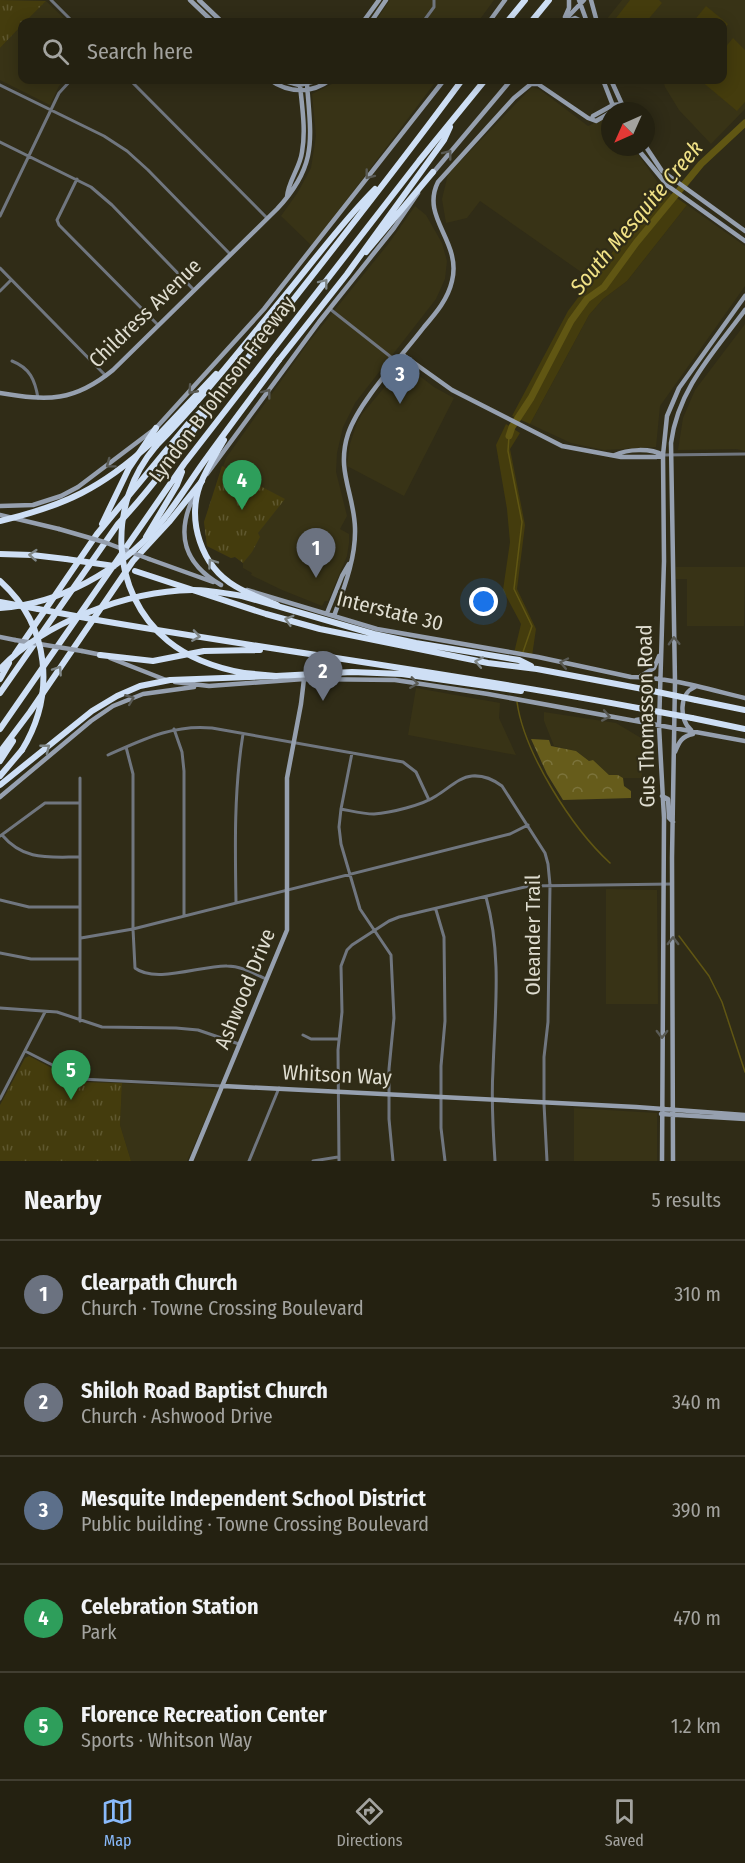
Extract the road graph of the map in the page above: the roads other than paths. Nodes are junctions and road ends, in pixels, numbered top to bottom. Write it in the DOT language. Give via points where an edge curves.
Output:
graph roads {
  1 [pos="51,0"];
  2 [pos="190,0"];
  3 [pos="199,0"];
  4 [pos="379,0"];
  5 [pos="386,0"];
  6 [pos="434,0"];
  7 [pos="505,0"];
  8 [pos="525,0"];
  9 [pos="549,0"];
  10 [pos="569,0"];
  11 [pos="591,0"];
  12 [pos="581,1"];
  13 [pos="212,12"];
  14 [pos="370,13"];
  15 [pos="375,16"];
  16 [pos="207,17"];
  17 [pos="69,18"];
  18 [pos="218,18"];
  19 [pos="366,18"];
  20 [pos="426,18"];
  21 [pos="492,18"];
  22 [pos="510,18"];
  23 [pos="534,18"];
  24 [pos="565,18"];
  25 [pos="567,18"];
  26 [pos="584,18"];
  27 [pos="596,18"];
  28 [pos="67,84"];
  29 [pos="134,84"];
  30 [pos="278,84"];
  31 [pos="291,84"];
  32 [pos="313,84"];
  33 [pos="323,84"];
  34 [pos="441,84"];
  35 [pos="459,84"];
  36 [pos="482,84"];
  37 [pos="508,84"];
  38 [pos="604,84"];
  39 [pos="613,84"];
  40 [pos="0,85"];
  41 [pos="307,87"];
  42 [pos="301,88"];
  43 [pos="610,102"];
  44 [pos="620,102"];
  45 [pos="51,111"];
  46 [pos="601,114"];
  47 [pos="455,116"];
  48 [pos="601,118"];
  49 [pos="592,119"];
  50 [pos="304,136"];
  51 [pos="310,137"];
  52 [pos="0,142"];
  53 [pos="646,156"];
  54 [pos="648,156"];
  55 [pos="28,157"];
  56 [pos="433,172"];
  57 [pos="388,177"];
  58 [pos="77,179"];
  59 [pos="287,197"];
  60 [pos="0,216"];
  61 [pos="267,218"];
  62 [pos="729,219"];
  63 [pos="722,224"];
  64 [pos="745,231"];
  65 [pos="745,241"];
  66 [pos="230,254"];
  67 [pos="353,265"];
  68 [pos="0,268"];
  69 [pos="11,280"];
  70 [pos="194,290"];
  71 [pos="0,291"];
  72 [pos="745,296"];
  73 [pos="330,308"];
  74 [pos="745,310"];
  75 [pos="158,325"];
  76 [pos="403,355"];
  77 [pos="12,361"];
  78 [pos="397,362"];
  79 [pos="696,362"];
  80 [pos="703,367"];
  81 [pos="106,376"];
  82 [pos="0,393"];
  83 [pos="220,394"];
  84 [pos="38,398"];
  85 [pos="671,404"];
  86 [pos="679,408"];
  87 [pos="236,418"];
  88 [pos="156,428"];
  89 [pos="153,445"];
  90 [pos="745,454"];
  91 [pos="663,455"];
  92 [pos="671,455"];
  93 [pos="184,464"];
  94 [pos="207,474"];
  95 [pos="0,506"];
  96 [pos="0,515"];
  97 [pos="0,521"];
  98 [pos="97,534"];
  99 [pos="0,554"];
  100 [pos="134,561"];
  101 [pos="350,562"];
  102 [pos="0,581"];
  103 [pos="221,585"];
  104 [pos="0,602"];
  105 [pos="277,605"];
  106 [pos="0,608"];
  107 [pos="327,613"];
  108 [pos="334,619"];
  109 [pos="0,637"];
  110 [pos="284,651"];
  111 [pos="660,651"];
  112 [pos="100,655"];
  113 [pos="9,663"];
  114 [pos="0,669"];
  115 [pos="537,669"];
  116 [pos="0,674"];
  117 [pos="276,676"];
  118 [pos="638,677"];
  119 [pos="0,679"];
  120 [pos="304,679"];
  121 [pos="660,679"];
  122 [pos="675,682"];
  123 [pos="209,686"];
  124 [pos="698,686"];
  125 [pos="0,693"];
  126 [pos="566,695"];
  127 [pos="745,698"];
  128 [pos="745,710"];
  129 [pos="23,721"];
  130 [pos="633,721"];
  131 [pos="659,726"];
  132 [pos="0,729"];
  133 [pos="174,729"];
  134 [pos="673,729"];
  135 [pos="745,729"];
  136 [pos="695,732"];
  137 [pos="243,734"];
  138 [pos="745,741"];
  139 [pos="292,742"];
  140 [pos="126,747"];
  141 [pos="0,752"];
  142 [pos="352,753"];
  143 [pos="674,754"];
  144 [pos="108,755"];
  145 [pos="0,761"];
  146 [pos="0,776"];
  147 [pos="80,778"];
  148 [pos="0,784"];
  149 [pos="662,796"];
  150 [pos="0,797"];
  151 [pos="429,800"];
  152 [pos="81,803"];
  153 [pos="341,809"];
  154 [pos="673,822"];
  155 [pos="528,825"];
  156 [pos="1,835"];
  157 [pos="80,857"];
  158 [pos="349,873"];
  159 [pos="662,884"];
  160 [pos="672,884"];
  161 [pos="550,885"];
  162 [pos="289,890"];
  163 [pos="486,897"];
  164 [pos="0,900"];
  165 [pos="236,903"];
  166 [pos="80,907"];
  167 [pos="436,910"];
  168 [pos="183,916"];
  169 [pos="132,929"];
  170 [pos="375,930"];
  171 [pos="81,938"];
  172 [pos="0,953"];
  173 [pos="80,959"];
  174 [pos="662,976"];
  175 [pos="673,976"];
  176 [pos="267,980"];
  177 [pos="0,1008"];
  178 [pos="45,1012"];
  179 [pos="80,1021"];
  180 [pos="303,1035"];
  181 [pos="339,1039"];
  182 [pos="240,1045"];
  183 [pos="25,1051"];
  184 [pos="224,1086"];
  185 [pos="279,1089"];
  186 [pos="338,1092"];
  187 [pos="389,1094"];
  188 [pos="442,1098"];
  189 [pos="0,1099"];
  190 [pos="493,1100"];
  191 [pos="544,1104"];
  192 [pos="662,1112"];
  193 [pos="673,1113"];
  194 [pos="742,1117"];
  195 [pos="338,1159"];
  196 [pos="191,1161"];
  197 [pos="249,1161"];
  198 [pos="313,1161"];
  199 [pos="393,1161"];
  200 [pos="445,1161"];
  201 [pos="495,1161"];
  202 [pos="547,1161"];
  203 [pos="662,1161"];
  204 [pos="673,1161"];
  1 -- 17 [label="street"];
  2 -- 16 [label="main road"];
  3 -- 13 [label="main road"];
  4 -- 14 [label="main road"];
  5 -- 15 [label="main road"];
  6 -- 20 [label="street"];
  7 -- 21 [label="main road"];
  8 -- 22 [label="highway"];
  9 -- 23 [label="highway"];
  10 -- 24 [label="main road"];
  11 -- 27 [label="main road"];
  12 -- 25 [label="main road"];
  12 -- 26 [label="main road"];
  13 -- 16 [label="main road"];
  13 -- 18 [label="main road"];
  14 -- 15 [label="main road"];
  14 -- 19 [label="main road"];
  28 -- 45 [label="street"];
  29 -- 61 [label="street"];
  30 -- 42 [label="main road"];
  31 -- 42 [label="main road"];
  32 -- 41 [label="main road"];
  33 -- 41 [label="main road"];
  34 -- 88 [label="main road, Lyndon B Johnson Freeway, one-way" via="264,309"];
  35 -- 57 [label="highway, Lyndon B Johnson Freeway"];
  36 -- 47 [label="highway, Lyndon B Johnson Freeway"];
  56 -- 37 [label="main road, Lyndon B Johnson Freeway, one-way"];
  38 -- 43 [label="main road"];
  39 -- 44 [label="main road"];
  40 -- 45 [label="street"];
  41 -- 42 [label="main road"];
  41 -- 51 [label="main road, Childress Avenue"];
  42 -- 50 [label="main road, Childress Avenue"];
  45 -- 55 [label="street"];
  45 -- 66 [label="street" via="127,151"];
  46 -- 49 [label="main road"];
  47 -- 67 [label="highway" via="444,140"];
  93 -- 47 [label="highway, Lyndon B Johnson Freeway, one-way"];
  48 -- 49 [label="main road"];
  49 -- 76 [label="main road" via="538,84 531,84 441,177 435,187 433,206 452,254 453,278 442,304"];
  50 -- 51 [label="main road"];
  50 -- 59 [label="main road, Childress Avenue"];
  51 -- 59 [label="main road, Childress Avenue" via="302,176"];
  52 -- 55 [label="street"];
  53 -- 63 [label="main road" via="669,186"];
  54 -- 62 [label="main road" via="662,171"];
  55 -- 58 [label="street"];
  55 -- 60 [label="street"];
  56 -- 67 [label="highway"];
  56 -- 73 [label="main road, Lyndon B Johnson Freeway"];
  57 -- 83 [label="highway, Lyndon B Johnson Freeway"];
  57 -- 89 [label="highway" via="352,214 212,385"];
  58 -- 70 [label="street" via="112,205"];
  58 -- 75 [label="street" via="57,220 59,225"];
  59 -- 61 [label="main road, Childress Avenue"];
  61 -- 66 [label="main road, Childress Avenue"];
  62 -- 63 [label="main road"];
  62 -- 64 [label="main road"];
  63 -- 65 [label="main road"];
  66 -- 70 [label="main road, Childress Avenue"];
  67 -- 87 [label="highway, bridge"];
  68 -- 69 [label="street"];
  69 -- 71 [label="street"];
  69 -- 81 [label="street"];
  70 -- 75 [label="main road, Childress Avenue"];
  72 -- 79 [label="main road, Gus Thomasson Road"];
  73 -- 78 [label="street"];
  94 -- 73 [label="main road, Lyndon B Johnson Freeway, one-way"];
  74 -- 80 [label="main road, Gus Thomasson Road"];
  75 -- 81 [label="main road, Childress Avenue"];
  76 -- 78 [label="main road"];
  76 -- 91 [label="main road" via="441,383 562,446 621,457"];
  77 -- 84 [label="street" via="31,374"];
  78 -- 101 [label="main road" via="358,413 346,440 344,477 355,527"];
  79 -- 80 [label="main road"];
  79 -- 85 [label="main road, Gus Thomasson Road"];
  80 -- 86 [label="main road, Gus Thomasson Road"];
  81 -- 84 [label="main road, Childress Avenue" via="76,393"];
  82 -- 84 [label="main road, Childress Avenue"];
  83 -- 98 [label="highway" via="188,424"];
  83 -- 125 [label="highway, Lyndon B Johnson Freeway" via="118,524"];
  85 -- 86 [label="main road"];
  85 -- 91 [label="main road, Gus Thomasson Road"];
  86 -- 92 [label="main road, Gus Thomasson Road"];
  105 -- 87 [label="highway, one-way, bridge" via="234,586 208,559 198,537 195,509 200,485"];
  87 -- 106 [label="highway, bridge" via="170,511 128,556 66,592"];
  88 -- 95 [label="main road, Lyndon B Johnson Freeway, one-way" via="61,496 33,505"];
  88 -- 98 [label="highway" via="129,468"];
  89 -- 97 [label="highway, bridge" via="81,495 43,511"];
  89 -- 117 [label="highway, bridge" via="134,479 123,511 125,573 142,611 170,642 202,662 244,673"];
  90 -- 92 [label="street"];
  91 -- 92 [label="street"];
  91 -- 111 [label="main road, Gus Thomasson Road"];
  122 -- 92 [label="main road, Gus Thomasson Road, one-way"];
  93 -- 100 [label="highway" via="177,485"];
  93 -- 132 [label="highway, Lyndon B Johnson Freeway"];
  94 -- 100 [label="highway"];
  94 -- 103 [label="main road, Lyndon B Johnson Freeway" via="188,510 185,540 197,567"];
  96 -- 103 [label="main road, Interstate 30, bridge" via="104,542"];
  98 -- 113 [label="highway"];
  115 -- 99 [label="highway, one-way, bridge" via="320,629 135,571 66,559"];
  129 -- 100 [label="highway, one-way"];
  101 -- 107 [label="main road"];
  101 -- 108 [label="main road"];
  102 -- 146 [label="highway, bridge" via="21,603 37,635 44,682 31,736"];
  103 -- 107 [label="main road, Interstate 30"];
  104 -- 110 [label="highway, one-way, bridge"];
  105 -- 108 [label="highway"];
  105 -- 114 [label="highway, bridge" via="221,592 141,596 60,626 22,649"];
  107 -- 108 [label="main road, Interstate 30"];
  108 -- 115 [label="highway" via="374,634 519,660"];
  118 -- 108 [label="main road, Interstate 30, one-way"];
  109 -- 112 [label="main road, bridge"];
  110 -- 112 [label="highway" via="204,651 153,661"];
  110 -- 126 [label="highway"];
  111 -- 118 [label="main road" via="654,668"];
  111 -- 121 [label="main road, Gus Thomasson Road"];
  112 -- 123 [label="main road" via="160,678"];
  113 -- 116 [label="highway"];
  113 -- 119 [label="highway"];
  115 -- 128 [label="highway, bridge"];
  117 -- 126 [label="highway" via="402,674"];
  148 -- 117 [label="highway, one-way, bridge" via="92,711 140,686 171,680"];
  118 -- 121 [label="main road, Interstate 30"];
  118 -- 130 [label="main road" via="649,684 649,713"];
  120 -- 123 [label="main road"];
  120 -- 130 [label="main road, one-way" via="402,681"];
  120 -- 139 [label="main road, Ashwood Drive"];
  121 -- 122 [label="main road, Interstate 30"];
  121 -- 131 [label="main road, Gus Thomasson Road"];
  122 -- 124 [label="main road, Interstate 30"];
  122 -- 134 [label="main road, Gus Thomasson Road"];
  150 -- 123 [label="main road, one-way" via="113,706 158,690"];
  124 -- 127 [label="main road, Interstate 30"];
  124 -- 136 [label="main road" via="685,696 682,718"];
  126 -- 135 [label="highway, bridge"];
  129 -- 141 [label="highway"];
  129 -- 145 [label="highway"];
  130 -- 131 [label="main road"];
  131 -- 134 [label="main road"];
  131 -- 149 [label="main road, Gus Thomasson Road"];
  133 -- 137 [label="street" via="195,726"];
  133 -- 140 [label="street"];
  133 -- 168 [label="street" via="184,771"];
  134 -- 136 [label="main road"];
  134 -- 143 [label="main road, Gus Thomasson Road"];
  136 -- 138 [label="main road"];
  136 -- 143 [label="main road" via="684,736"];
  137 -- 139 [label="street"];
  137 -- 165 [label="street" via="238,780"];
  139 -- 142 [label="street"];
  139 -- 162 [label="main road, Ashwood Drive" via="287,788"];
  140 -- 144 [label="street"];
  140 -- 169 [label="street" via="133,774"];
  142 -- 151 [label="street" via="403,762 416,772"];
  142 -- 153 [label="street"];
  143 -- 154 [label="main road, Gus Thomasson Road"];
  147 -- 152 [label="street"];
  149 -- 154 [label="main road" via="668,799 669,818"];
  149 -- 159 [label="main road, Gus Thomasson Road"];
  151 -- 153 [label="street, Oleander Trail" via="374,814"];
  151 -- 155 [label="street, Oleander Trail" via="462,778 495,780"];
  152 -- 156 [label="street" via="45,803"];
  152 -- 157 [label="street"];
  153 -- 158 [label="street" via="341,844"];
  154 -- 160 [label="main road, Gus Thomasson Road"];
  155 -- 158 [label="street" via="510,834"];
  155 -- 161 [label="street, Oleander Trail" via="545,853"];
  156 -- 157 [label="street" via="14,847 32,855"];
  157 -- 166 [label="street"];
  158 -- 162 [label="street"];
  158 -- 170 [label="street" via="360,909"];
  159 -- 160 [label="street"];
  159 -- 161 [label="street"];
  159 -- 174 [label="main road, Gus Thomasson Road"];
  175 -- 160 [label="main road, Gus Thomasson Road, one-way"];
  161 -- 163 [label="street" via="528,885"];
  161 -- 191 [label="street, Oleander Trail"];
  162 -- 165 [label="street"];
  162 -- 176 [label="main road, Ashwood Drive" via="287,930"];
  163 -- 167 [label="street"];
  163 -- 190 [label="street" via="496,938"];
  164 -- 166 [label="street" via="28,907"];
  165 -- 168 [label="street"];
  166 -- 171 [label="street"];
  167 -- 170 [label="street" via="389,921"];
  167 -- 188 [label="street" via="444,937"];
  168 -- 169 [label="street"];
  169 -- 171 [label="street"];
  169 -- 176 [label="street" via="134,966 141,972 172,974 225,965"];
  170 -- 181 [label="street" via="347,950 341,966"];
  170 -- 187 [label="street" via="393,964"];
  171 -- 173 [label="street"];
  172 -- 173 [label="street" via="31,959"];
  173 -- 179 [label="street"];
  174 -- 175 [label="main road"];
  174 -- 192 [label="main road, Gus Thomasson Road, one-way"];
  175 -- 193 [label="main road, Gus Thomasson Road"];
  176 -- 182 [label="main road, Ashwood Drive"];
  177 -- 178 [label="street"];
  178 -- 179 [label="street"];
  178 -- 183 [label="street"];
  179 -- 182 [label="street" via="102,1027 198,1030"];
  180 -- 181 [label="street" via="311,1039"];
  181 -- 186 [label="street"];
  182 -- 184 [label="main road, Ashwood Drive"];
  183 -- 184 [label="street, Whitson Way" via="80,1079"];
  183 -- 189 [label="street"];
  184 -- 185 [label="main road, Whitson Way"];
  184 -- 196 [label="main road, Ashwood Drive"];
  185 -- 186 [label="main road, Whitson Way"];
  185 -- 197 [label="street"];
  186 -- 187 [label="main road, Whitson Way"];
  186 -- 195 [label="street"];
  187 -- 188 [label="main road, Whitson Way"];
  187 -- 199 [label="street"];
  188 -- 190 [label="main road, Whitson Way"];
  188 -- 200 [label="street"];
  190 -- 191 [label="main road, Whitson Way"];
  190 -- 201 [label="street"];
  191 -- 192 [label="main road, Whitson Way"];
  191 -- 202 [label="street, Oleander Trail"];
  192 -- 193 [label="main road"];
  192 -- 203 [label="main road, Gus Thomasson Road"];
  193 -- 194 [label="main road"];
  193 -- 204 [label="main road, Gus Thomasson Road"];
  195 -- 198 [label="street"];
}
